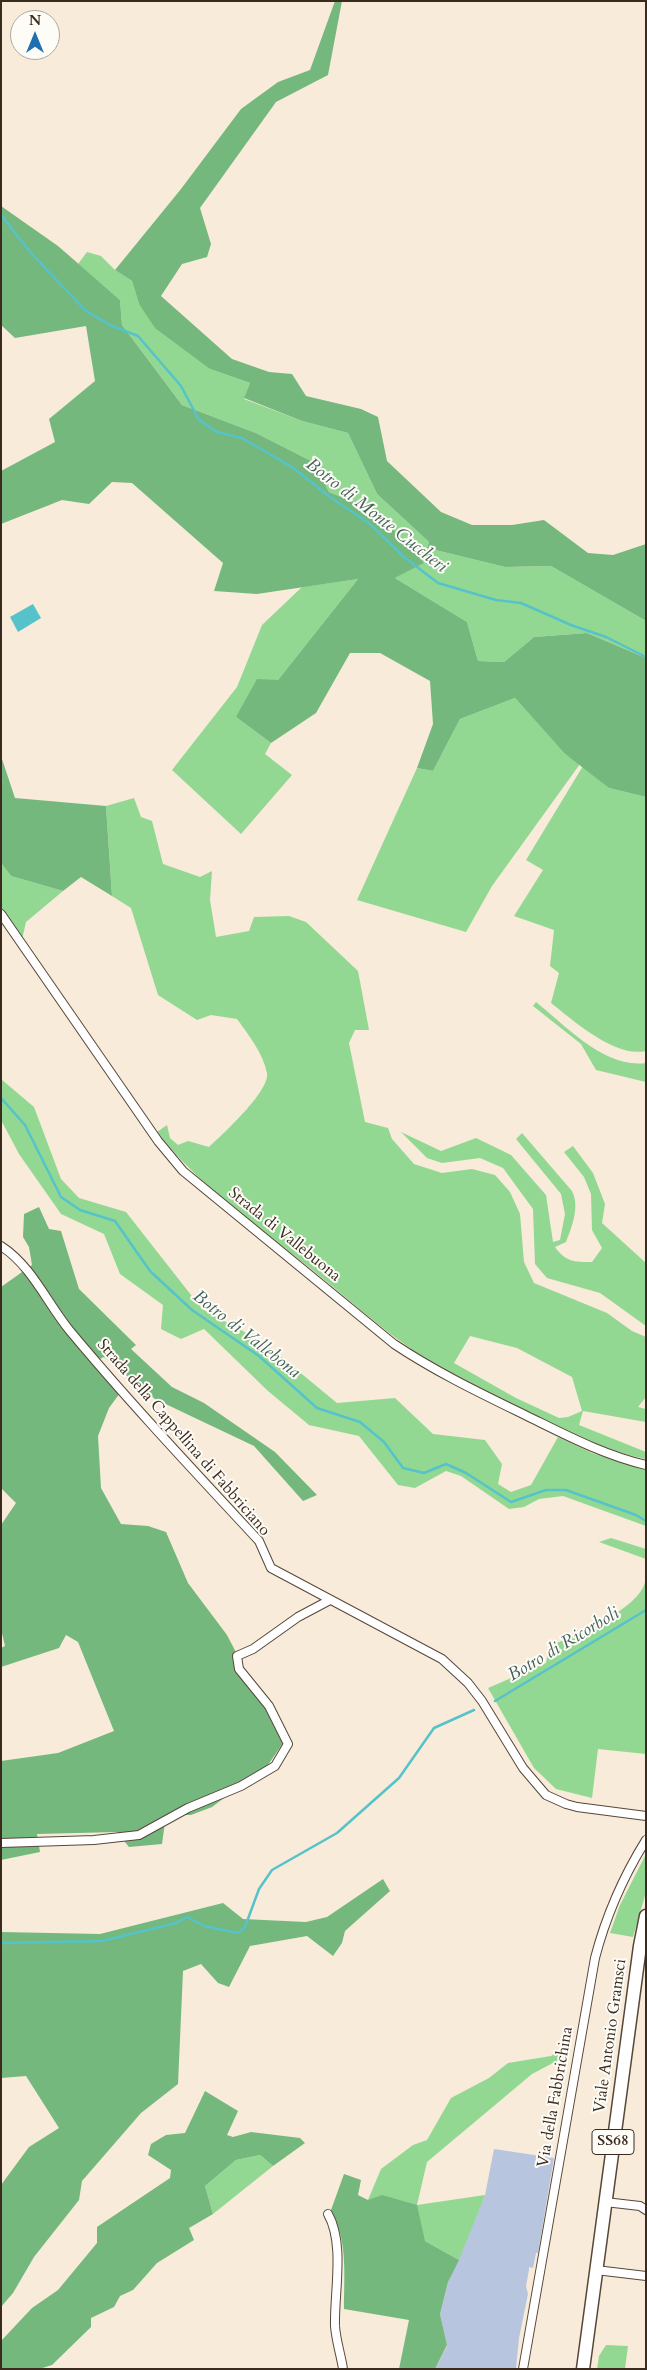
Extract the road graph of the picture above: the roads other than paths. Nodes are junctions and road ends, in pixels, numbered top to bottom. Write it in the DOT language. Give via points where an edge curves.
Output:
graph roads {
  1 [pos="1,914"];
  2 [pos="1,1246"];
  3 [pos="646,1465"];
  4 [pos="330,1600"];
  5 [pos="646,1816"];
  6 [pos="646,1840"];
  7 [pos="1,1843"];
  8 [pos="646,1916"];
  9 [pos="605,2202"];
  10 [pos="646,2210"];
  11 [pos="328,2214"];
  12 [pos="596,2270"];
  13 [pos="646,2276"];
  14 [pos="343,2369"];
  15 [pos="523,2369"];
  16 [pos="583,2369"];
  1 -- 3 [label="street, Strada di Vallebuona" via="158,1141 184,1171 394,1344 418,1360 589,1446"];
  2 -- 4 [label="street, Strada della Cappellina di Fabbriciano" via="16,1256 69,1329 259,1541 271,1568"];
  4 -- 5 [label="street, Strada della Cappellina di Fabbriciano" via="442,1659 468,1683 523,1768 546,1795 566,1804"];
  4 -- 7 [label="street" via="237,1656 239,1669 269,1706 288,1744 275,1766 139,1835"];
  6 -- 15 [label="street, Via della Fabbrichina" via="614,1901 598,1945"];
  8 -- 9 [label="main road, Viale Antonio Gramsci / SS68"];
  9 -- 10 [label="street" via="640,2206"];
  9 -- 12 [label="main road, Viale Antonio Gramsci / SS68"];
  11 -- 14 [label="street" via="337,2260 335,2329"];
  12 -- 13 [label="street"];
  12 -- 16 [label="main road, Viale Antonio Gramsci / SS68"];
}
